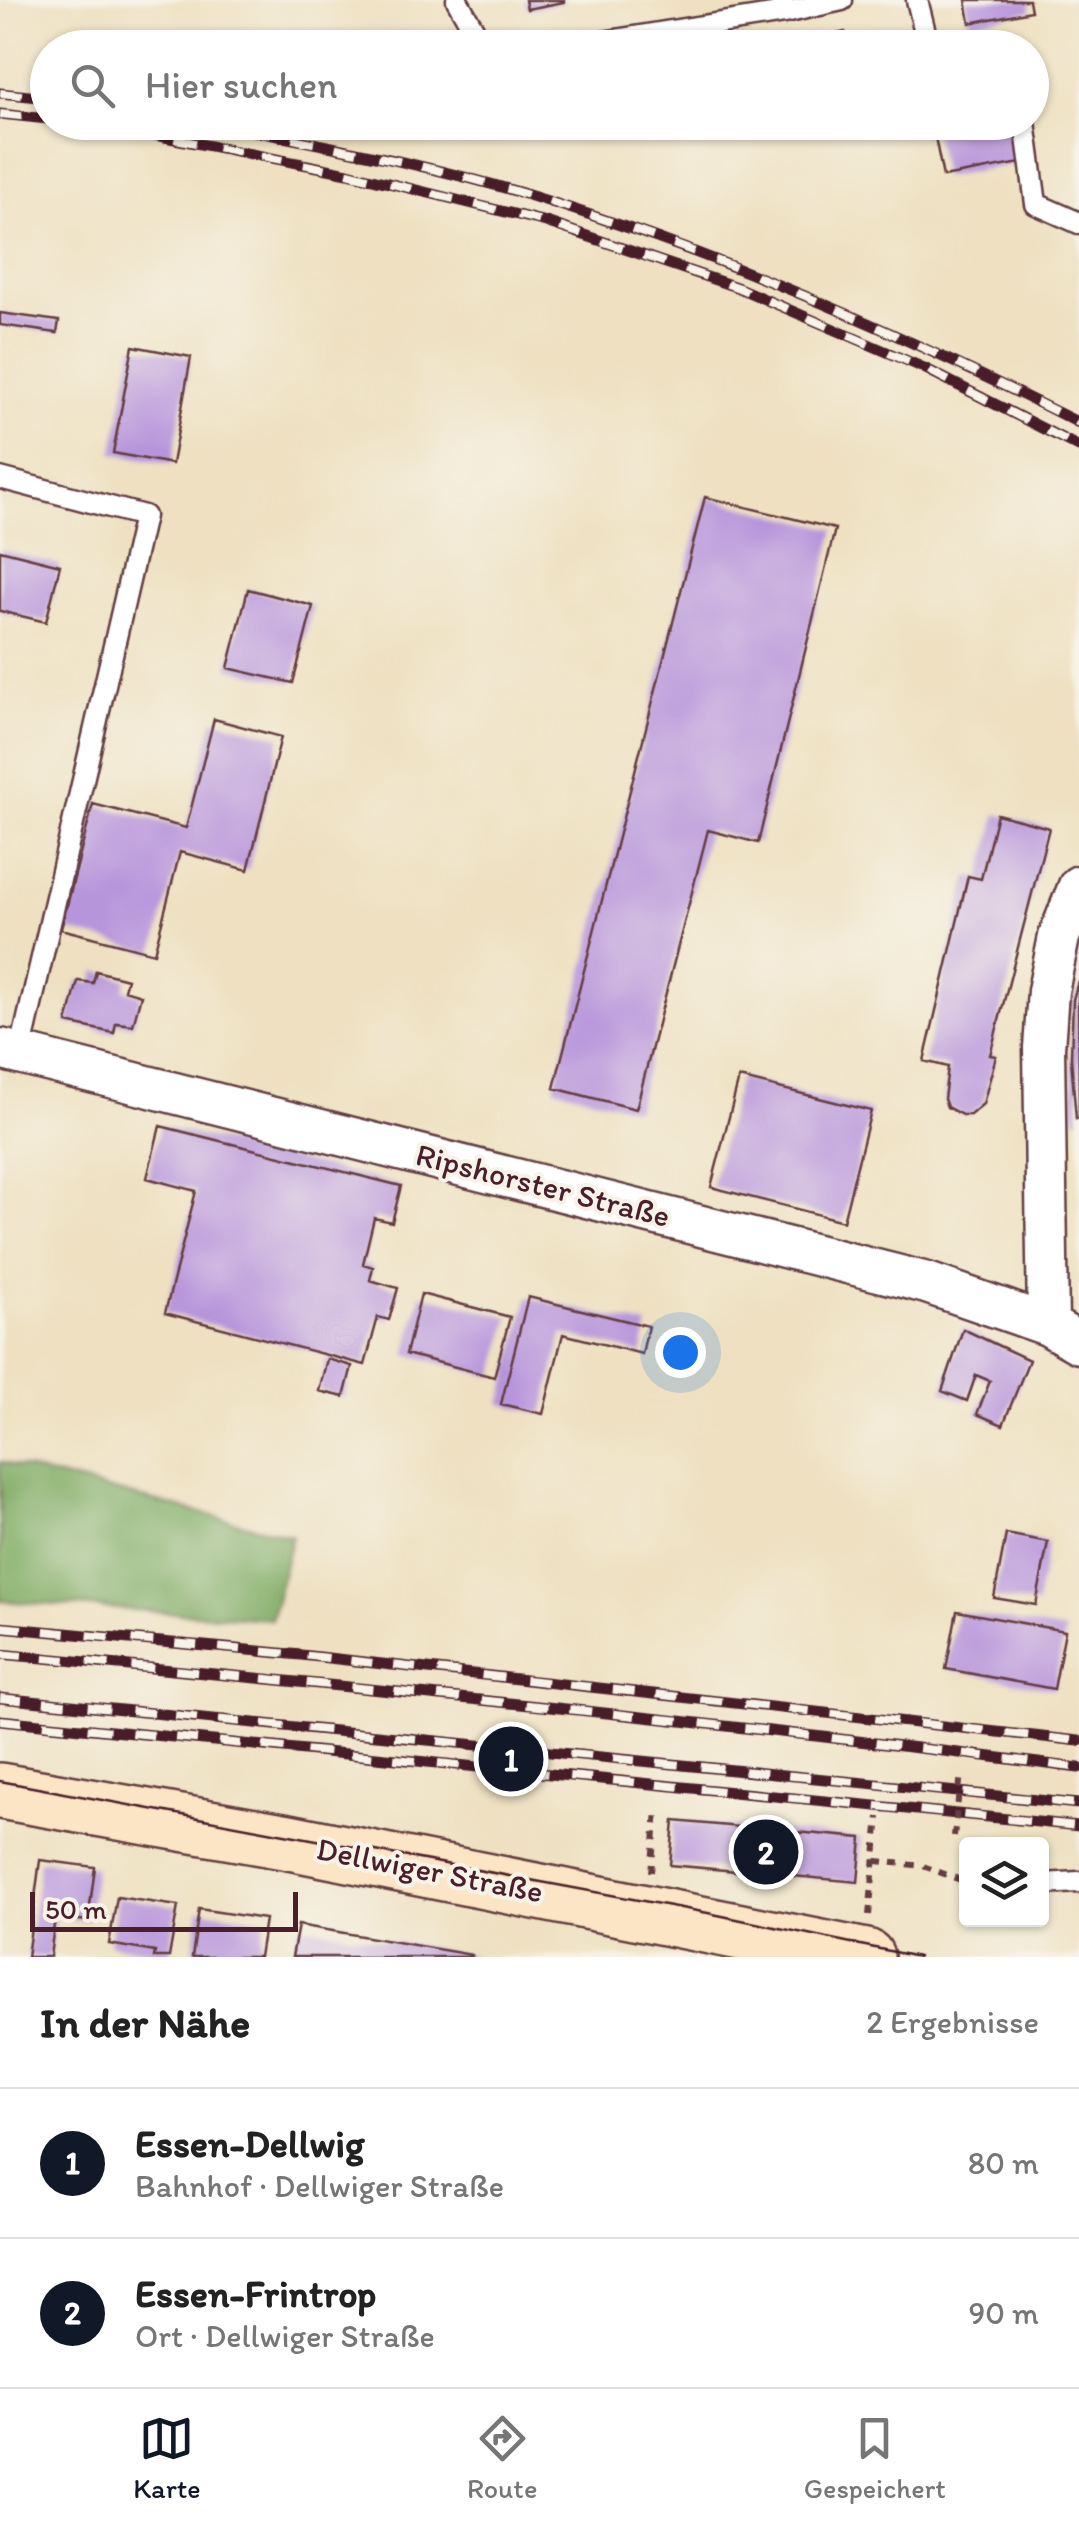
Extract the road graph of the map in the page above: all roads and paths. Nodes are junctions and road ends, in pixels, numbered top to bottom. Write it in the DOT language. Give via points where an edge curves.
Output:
graph roads {
  1 [pos="457,0"];
  2 [pos="842,0"];
  3 [pos="917,0"];
  4 [pos="783,6"];
  5 [pos="474,30"];
  6 [pos="658,30"];
  7 [pos="924,30"];
  8 [pos="1027,140"];
  9 [pos="1079,222"];
  10 [pos="0,478"];
  11 [pos="1079,886"];
  12 [pos="10,1051"];
  13 [pos="1063,1334"];
  14 [pos="961,1773"];
  15 [pos="0,1791"];
  16 [pos="657,1812"];
  17 [pos="879,1817"];
  18 [pos="954,1836"];
  19 [pos="875,1861"];
  20 [pos="959,1879"];
  21 [pos="1079,1882"];
  22 [pos="1049,1884"];
  23 [pos="642,1912"];
  24 [pos="871,1957"];
  1 -- 5 [label="lane"];
  2 -- 4 [label="lane"];
  3 -- 7 [label="lane"];
  4 -- 6 [label="lane"];
  8 -- 9 [label="lane" via="1036,204"];
  10 -- 12 [label="lane" via="144,516"];
  11 -- 13 [label="street" via="1048,991 1044,1048"];
  12 -- 13 [label="street, Ripshorster Straße" via="927,1283"];
  14 -- 18 [label="path, bridge"];
  15 -- 23 [label="main road, Dellwiger Straße"];
  16 -- 23 [label="path"];
  17 -- 19 [label="path"];
  19 -- 20 [label="path" via="924,1866"];
  19 -- 24 [label="path"];
  21 -- 22 [label="lane"];
  23 -- 24 [label="main road, Dellwiger Straße"];
}
